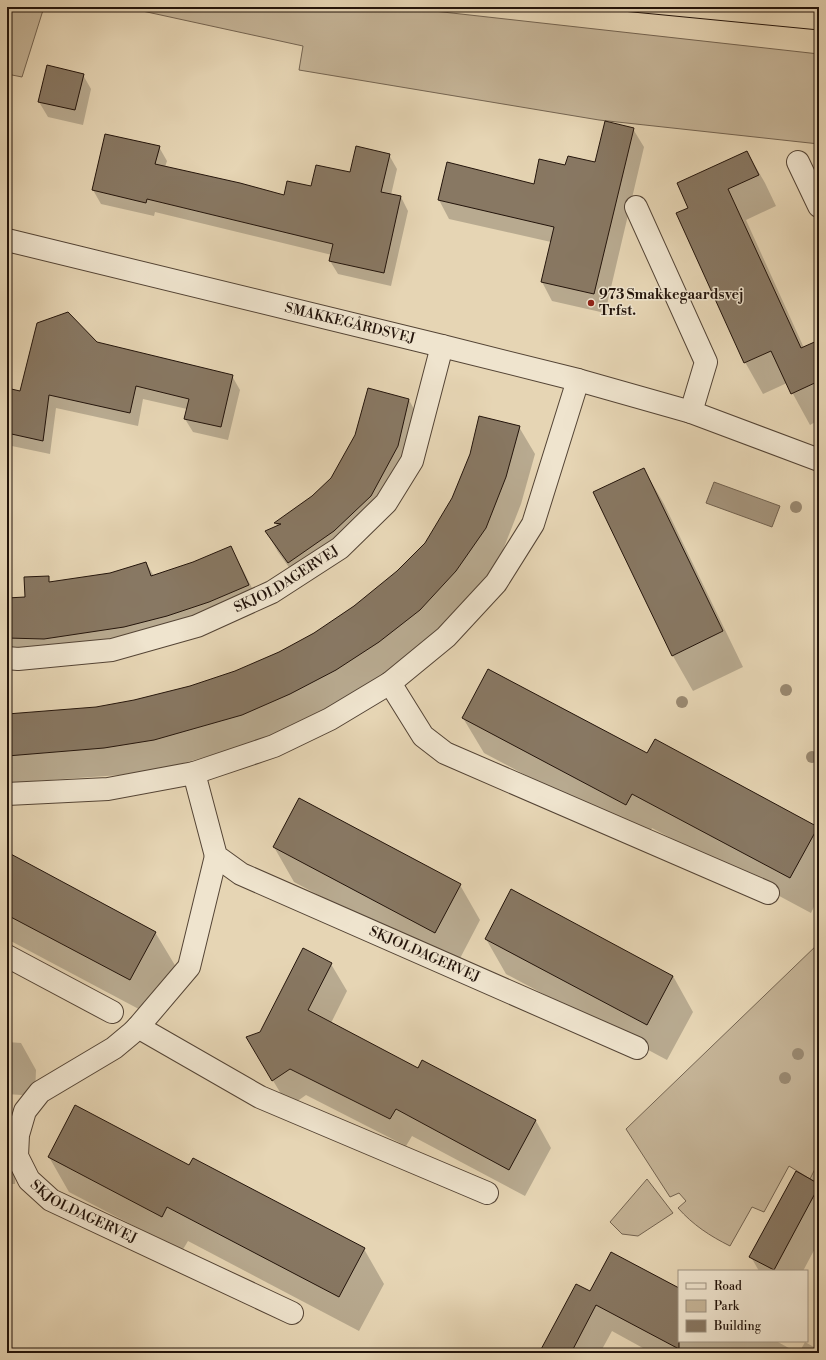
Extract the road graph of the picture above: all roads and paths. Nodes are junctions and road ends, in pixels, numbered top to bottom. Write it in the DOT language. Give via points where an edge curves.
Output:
graph roads {
  1 [pos="798,162"];
  2 [pos="819,206"];
  3 [pos="636,207"];
  4 [pos="7,240"];
  5 [pos="442,346"];
  6 [pos="578,380"];
  7 [pos="691,412"];
  8 [pos="819,460"];
  9 [pos="7,658"];
  10 [pos="390,683"];
  11 [pos="194,773"];
  12 [pos="7,794"];
  13 [pos="216,856"];
  14 [pos="768,893"];
  15 [pos="7,956"];
  16 [pos="112,1012"];
  17 [pos="138,1027"];
  18 [pos="637,1048"];
  19 [pos="487,1193"];
  20 [pos="292,1312"];
  1 -- 2 [label="street"];
  3 -- 7 [label="street" via="706,362"];
  4 -- 5 [label="street, SMAKKEGÅRDSVEJ"];
  5 -- 6 [label="street, SMAKKEGÅRDSVEJ"];
  5 -- 9 [label="street, SKJOLDAGERVEJ" via="412,461 386,503 340,548 272,592 197,626 112,650"];
  6 -- 7 [label="street, SMAKKEGÅRDSVEJ"];
  6 -- 10 [label="street" via="533,524 496,583 446,638"];
  7 -- 8 [label="street, SMAKKEGÅRDSVEJ"];
  10 -- 11 [label="street" via="330,719 274,746"];
  10 -- 14 [label="street" via="423,736 445,753"];
  11 -- 12 [label="street" via="108,789"];
  11 -- 13 [label="street, SKJOLDAGERVEJ"];
  13 -- 17 [label="street, SKJOLDAGERVEJ" via="189,967"];
  13 -- 18 [label="street, SKJOLDAGERVEJ" via="240,874"];
  15 -- 16 [label="street"];
  17 -- 19 [label="street" via="260,1097"];
  17 -- 20 [label="street, SKJOLDAGERVEJ" via="114,1048 40,1092 25,1111 18,1135 17,1156 29,1180 50,1200"];
}
